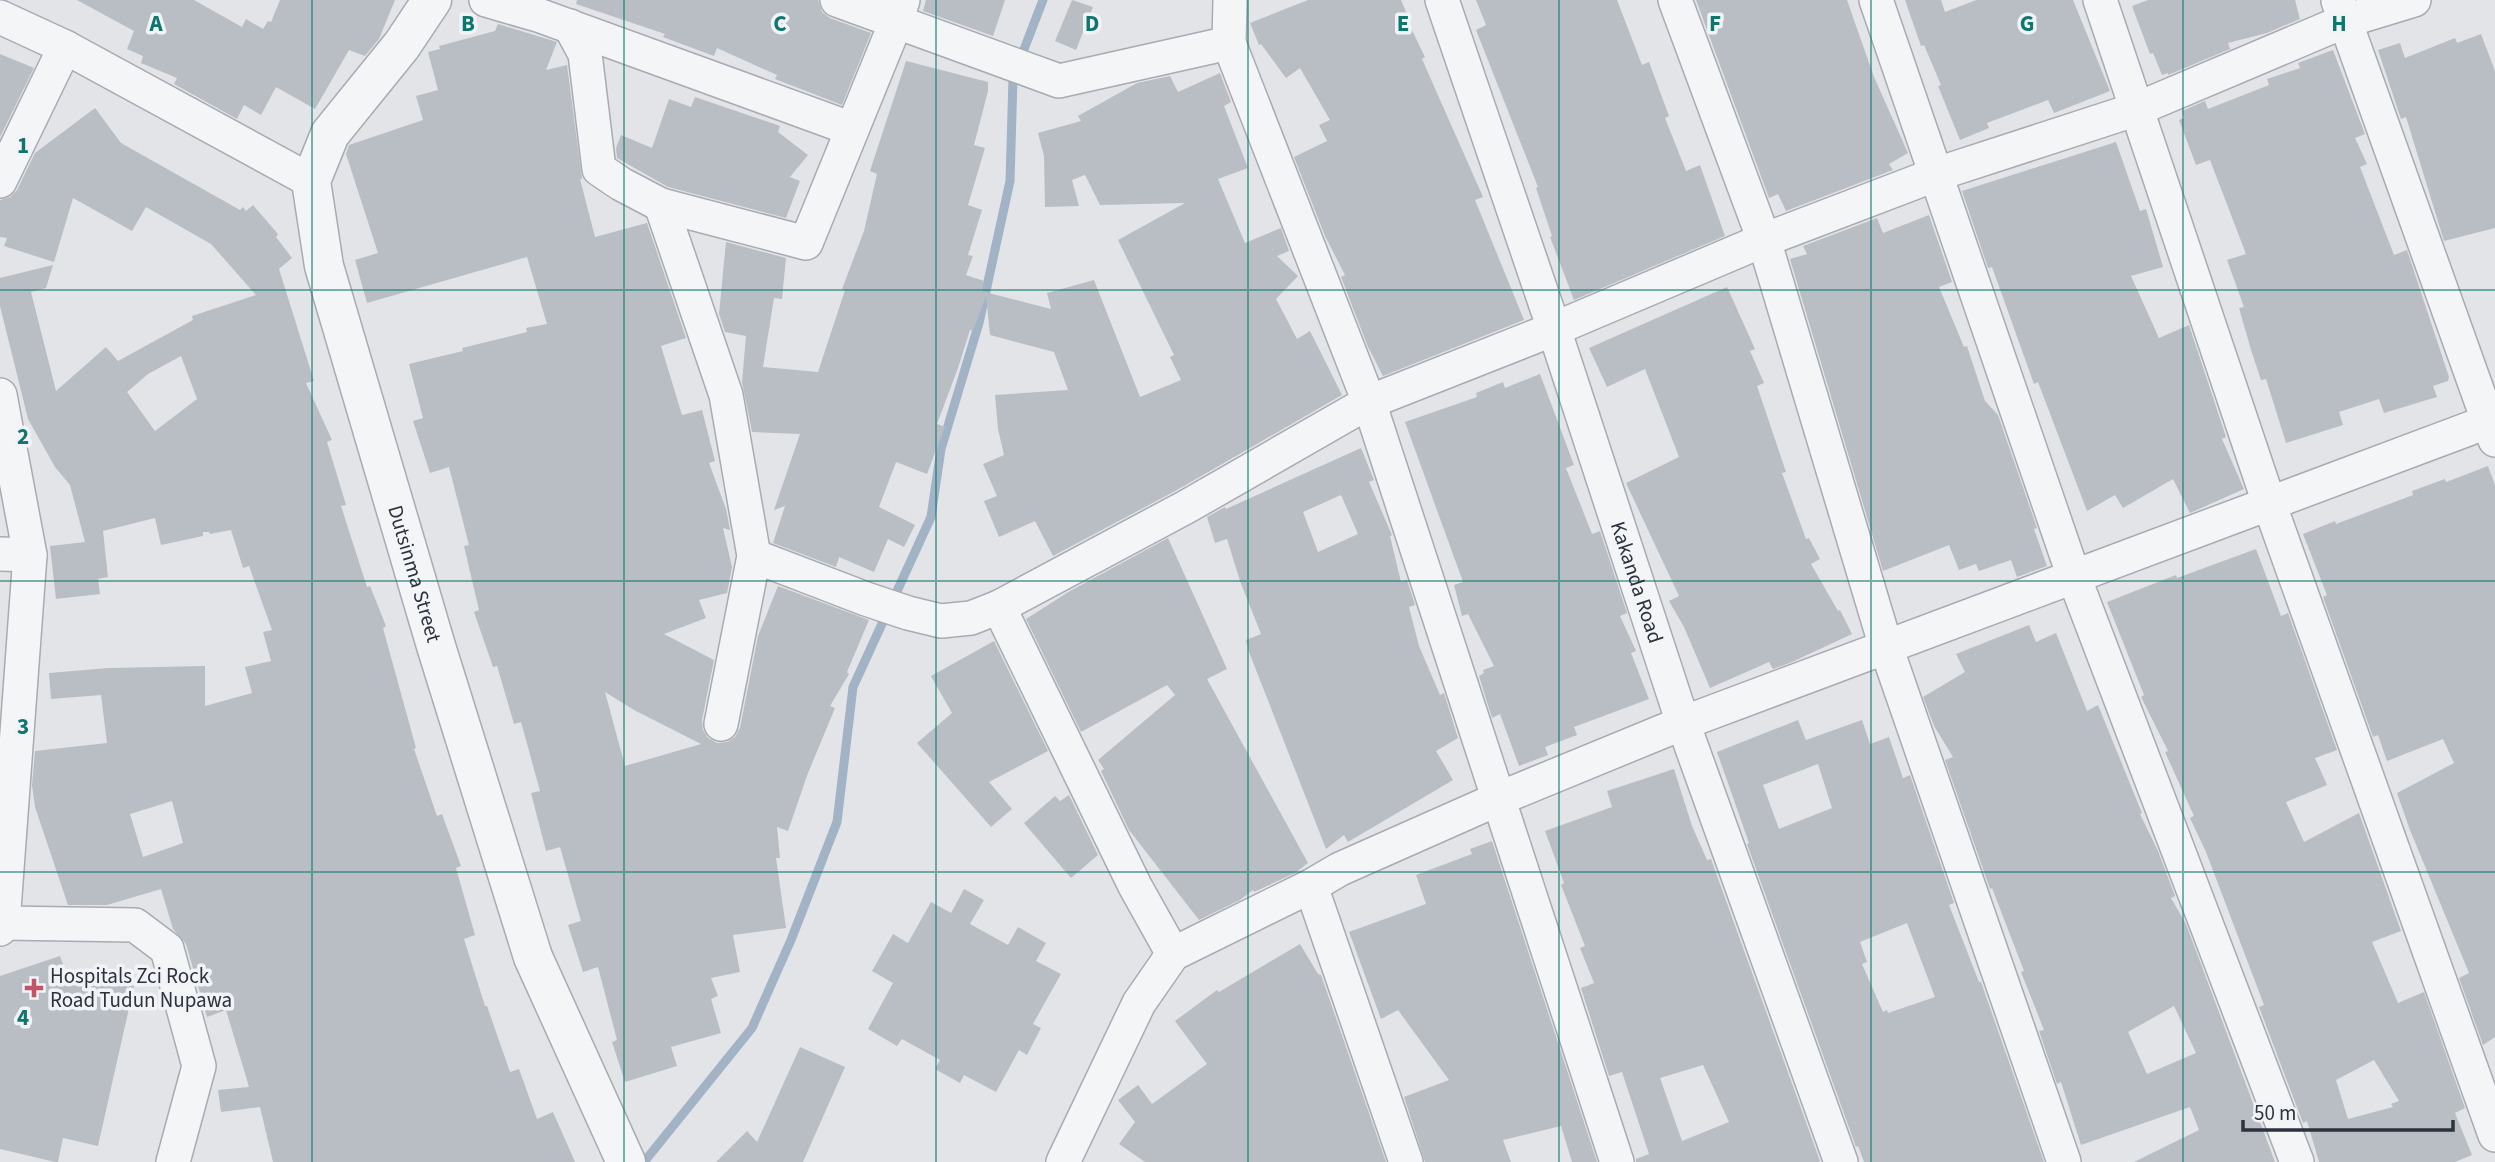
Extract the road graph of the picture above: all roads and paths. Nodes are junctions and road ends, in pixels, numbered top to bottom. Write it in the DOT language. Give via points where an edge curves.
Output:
graph roads {
  1 [pos="432,0"];
  2 [pos="486,0"];
  3 [pos="836,0"];
  4 [pos="1230,0"];
  5 [pos="1442,0"];
  6 [pos="1675,0"];
  7 [pos="1877,0"];
  8 [pos="2100,0"];
  9 [pos="2414,0"];
  10 [pos="899,11"];
  11 [pos="2341,11"];
  12 [pos="0,17"];
  13 [pos="570,26"];
  14 [pos="1229,43"];
  15 [pos="65,47"];
  16 [pos="2137,109"];
  17 [pos="852,129"];
  18 [pos="1937,174"];
  19 [pos="0,181"];
  20 [pos="311,181"];
  21 [pos="661,205"];
  22 [pos="1764,240"];
  23 [pos="1554,328"];
  24 [pos="0,394"];
  25 [pos="1369,402"];
  26 [pos="2493,427"];
  27 [pos="2269,503"];
  28 [pos="15,554"];
  29 [pos="754,556"];
  30 [pos="2074,577"];
  31 [pos="999,607"];
  32 [pos="1886,647"];
  33 [pos="1683,723"];
  34 [pos="721,724"];
  35 [pos="1498,799"];
  36 [pos="1311,886"];
  37 [pos="2,926"];
  38 [pos="1173,954"];
  39 [pos="2495,1135"];
  40 [pos="173,1162"];
  41 [pos="626,1162"];
  42 [pos="1063,1162"];
  43 [pos="1406,1162"];
  44 [pos="1617,1162"];
  45 [pos="1841,1162"];
  46 [pos="2064,1162"];
  47 [pos="2297,1162"];
  1 -- 20 [label="street" via="330,134"];
  2 -- 13 [label="street"];
  3 -- 10 [label="street"];
  4 -- 14 [label="street"];
  5 -- 23 [label="street, Kakanda Road"];
  6 -- 22 [label="street"];
  7 -- 18 [label="street"];
  8 -- 16 [label="street"];
  9 -- 11 [label="street"];
  10 -- 14 [label="street" via="1003,61 1059,81"];
  10 -- 17 [label="street"];
  11 -- 16 [label="street"];
  11 -- 26 [label="street"];
  12 -- 15 [label="street"];
  13 -- 17 [label="street"];
  13 -- 21 [label="street" via="585,54 599,169"];
  14 -- 25 [label="street"];
  15 -- 19 [label="street"];
  15 -- 20 [label="street"];
  16 -- 18 [label="street"];
  16 -- 27 [label="street"];
  17 -- 21 [label="street" via="806,243"];
  18 -- 22 [label="street"];
  18 -- 30 [label="street"];
  20 -- 41 [label="street, Dutsinma Street" via="324,266 529,944"];
  21 -- 29 [label="street" via="726,395"];
  22 -- 23 [label="street"];
  22 -- 32 [label="street"];
  23 -- 25 [label="street"];
  23 -- 33 [label="street, Kakanda Road"];
  24 -- 28 [label="street"];
  25 -- 31 [label="street"];
  25 -- 35 [label="street"];
  26 -- 27 [label="street"];
  27 -- 30 [label="street"];
  27 -- 39 [label="street"];
  28 -- 37 [label="street"];
  29 -- 31 [label="street" via="866,599 941,621 971,618"];
  29 -- 34 [label="street"];
  30 -- 32 [label="street"];
  30 -- 47 [label="street"];
  31 -- 38 [label="street"];
  32 -- 33 [label="street"];
  32 -- 46 [label="street"];
  33 -- 35 [label="street"];
  33 -- 45 [label="street, Kakanda Road"];
  35 -- 36 [label="street"];
  35 -- 44 [label="street"];
  36 -- 38 [label="street"];
  36 -- 43 [label="street"];
  37 -- 40 [label="street" via="135,925 167,949 199,1066"];
  38 -- 42 [label="street" via="1139,1003"];
}
